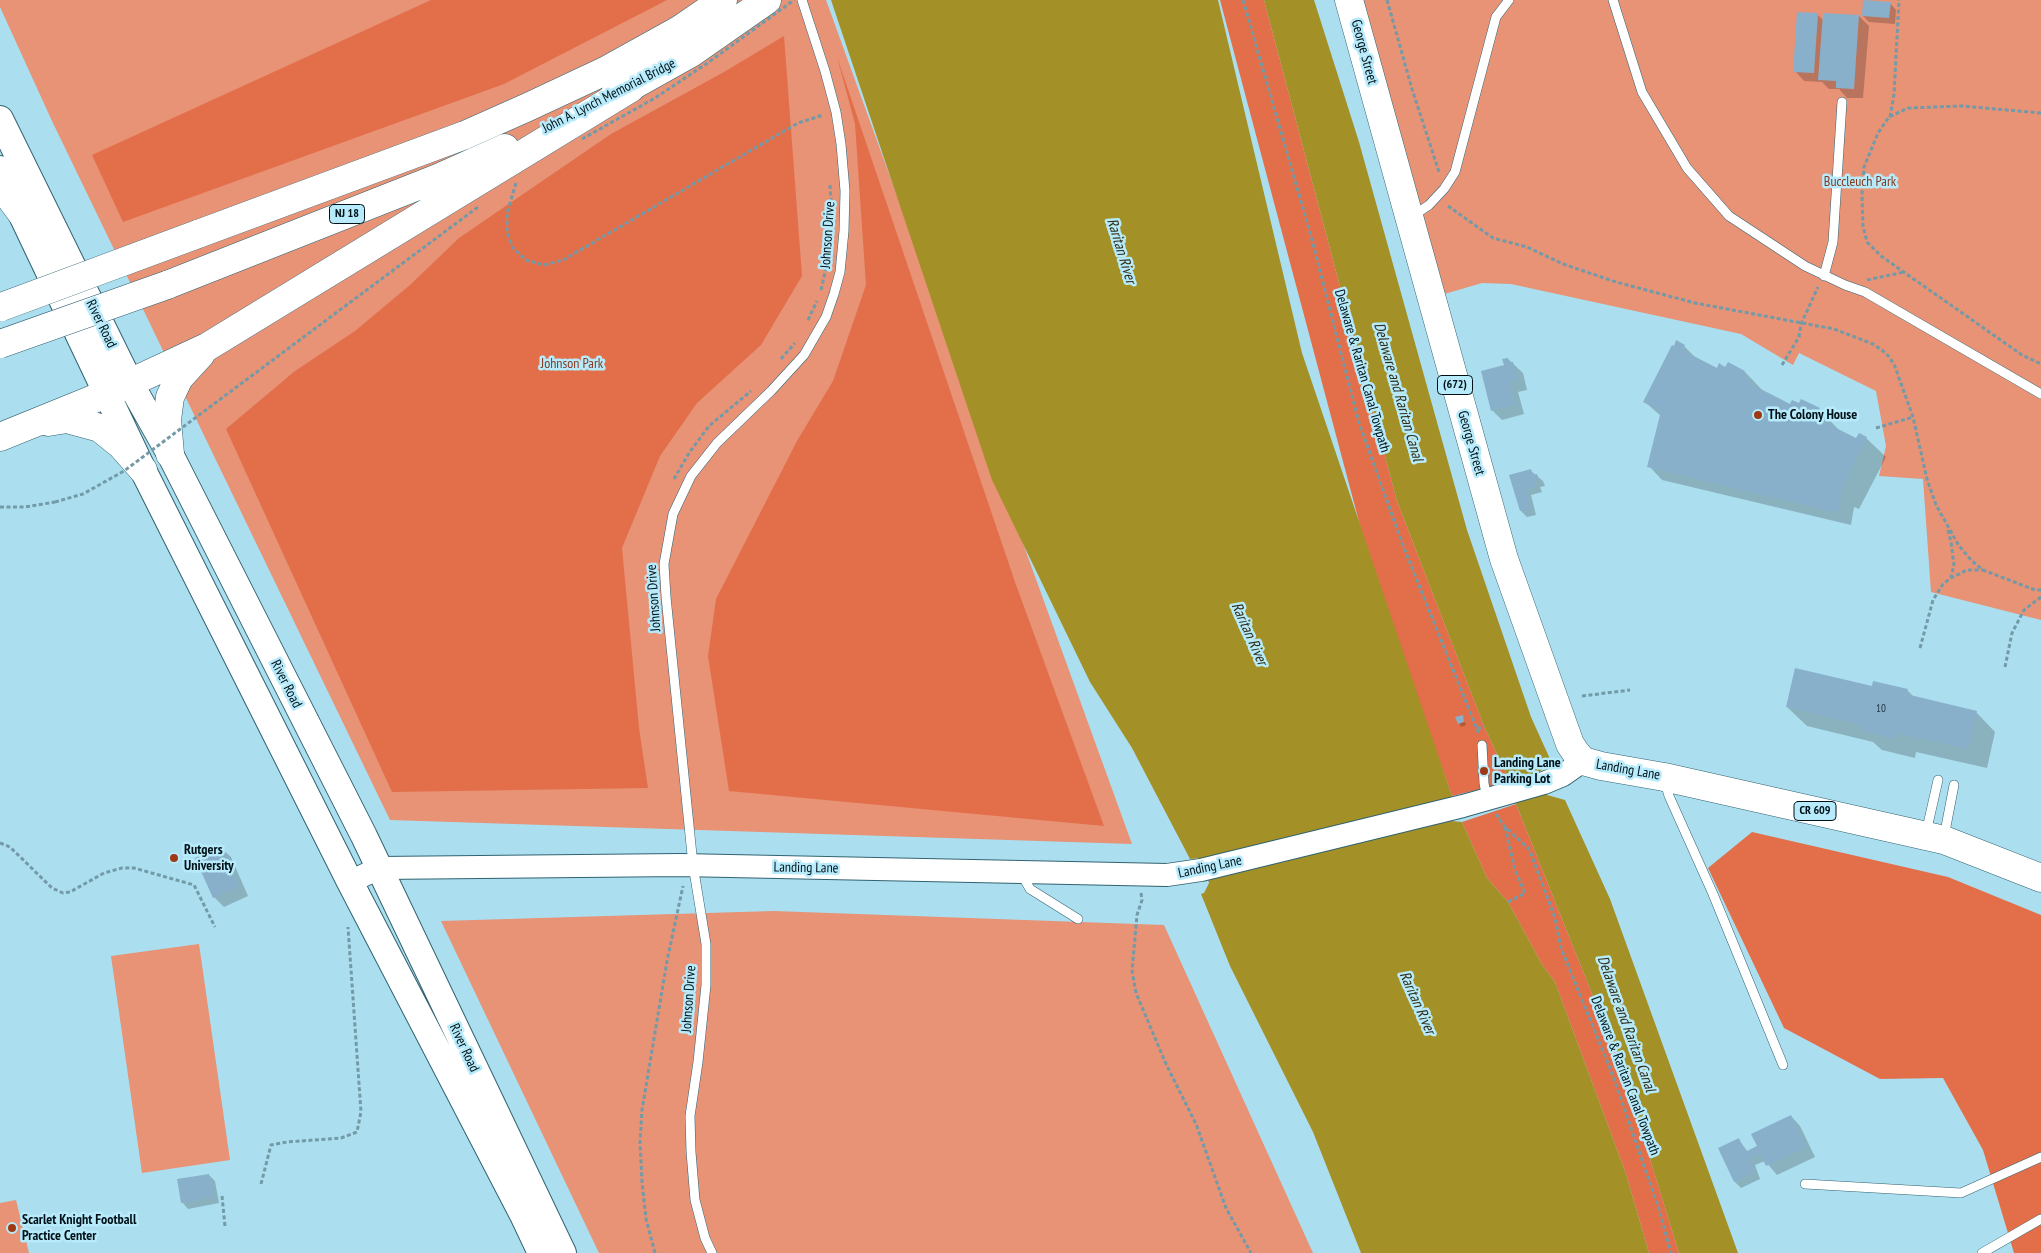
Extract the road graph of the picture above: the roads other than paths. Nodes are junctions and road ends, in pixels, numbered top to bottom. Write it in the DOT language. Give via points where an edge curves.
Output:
graph roads {
  1 [pos="723,0"];
  2 [pos="767,0"];
  3 [pos="802,0"];
  4 [pos="1349,0"];
  5 [pos="1509,0"];
  6 [pos="1613,0"];
  7 [pos="1842,102"];
  8 [pos="0,119"];
  9 [pos="527,144"];
  10 [pos="0,169"];
  11 [pos="0,184"];
  12 [pos="22,214"];
  13 [pos="1409,219"];
  14 [pos="1824,276"];
  15 [pos="0,307"];
  16 [pos="0,344"];
  17 [pos="207,347"];
  18 [pos="118,389"];
  19 [pos="2041,394"];
  20 [pos="34,423"];
  21 [pos="0,437"];
  22 [pos="170,454"];
  23 [pos="143,470"];
  24 [pos="1482,744"];
  25 [pos="1583,762"];
  26 [pos="1664,777"];
  27 [pos="1938,780"];
  28 [pos="1954,785"];
  29 [pos="1491,802"];
  30 [pos="1934,838"];
  31 [pos="693,865"];
  32 [pos="379,868"];
  33 [pos="1021,873"];
  34 [pos="2041,878"];
  35 [pos="350,882"];
  36 [pos="1078,919"];
  37 [pos="1783,1064"];
  38 [pos="2041,1157"];
  39 [pos="1805,1184"];
  40 [pos="2041,1219"];
  41 [pos="541,1253"];
  42 [pos="563,1253"];
  43 [pos="712,1253"];
  44 [pos="1982,1253"];
  1 -- 15 [label="main road, John A. Lynch Memorial Bridge / NJ 18, bridge" via="679,30 604,71 465,135"];
  2 -- 9 [label="main road, John A. Lynch Memorial Bridge" via="691,53"];
  3 -- 31 [label="lane, Johnson Drive" via="828,79 842,144 844,232 840,272 826,317 804,355 706,455 690,476 673,514 664,574"];
  4 -- 13 [label="main road, George Street / (672)"];
  5 -- 13 [label="lane" via="1496,17 1456,172 1429,205"];
  6 -- 14 [label="lane" via="1642,92 1687,168 1729,216"];
  7 -- 14 [label="lane" via="1833,242"];
  8 -- 18 [label="main road, River Road"];
  9 -- 16 [label="main road, NJ 18, bridge" via="167,284"];
  9 -- 17 [label="main road"];
  10 -- 12 [label="main road, River Road"];
  11 -- 12 [label="main road"];
  12 -- 18 [label="main road, River Road"];
  13 -- 25 [label="main road, George Street / (672)" via="1504,559 1570,744"];
  14 -- 19 [label="lane" via="1865,292"];
  17 -- 18 [label="main road"];
  17 -- 22 [label="main road" via="178,378 170,397 167,420"];
  18 -- 20 [label="main road"];
  18 -- 22 [label="main road, River Road"];
  18 -- 23 [label="main road, River Road"];
  20 -- 21 [label="main road"];
  20 -- 23 [label="main road" via="67,419 100,428 121,445"];
  22 -- 32 [label="main road, River Road"];
  23 -- 35 [label="main road, River Road"];
  24 -- 29 [label="lane" via="1484,783"];
  25 -- 26 [label="main road, Landing Lane / CR 609"];
  25 -- 29 [label="street, Landing Lane" via="1563,775"];
  26 -- 30 [label="main road, Landing Lane / CR 609"];
  26 -- 37 [label="lane" via="1669,796"];
  27 -- 30 [label="lane"];
  28 -- 30 [label="lane"];
  29 -- 33 [label="street, Landing Lane" via="1201,870 1139,876"];
  30 -- 34 [label="main road, Landing Lane / CR 609"];
  31 -- 32 [label="street, Landing Lane"];
  31 -- 33 [label="street, Landing Lane"];
  31 -- 43 [label="lane, Johnson Drive" via="706,944 706,985 690,1116 691,1152 695,1200"];
  32 -- 35 [label="street, Landing Lane"];
  32 -- 42 [label="main road, River Road"];
  33 -- 36 [label="lane" via="1030,889"];
  35 -- 41 [label="main road, River Road"];
  38 -- 39 [label="lane" via="1961,1194"];
  40 -- 44 [label="lane"];
}
